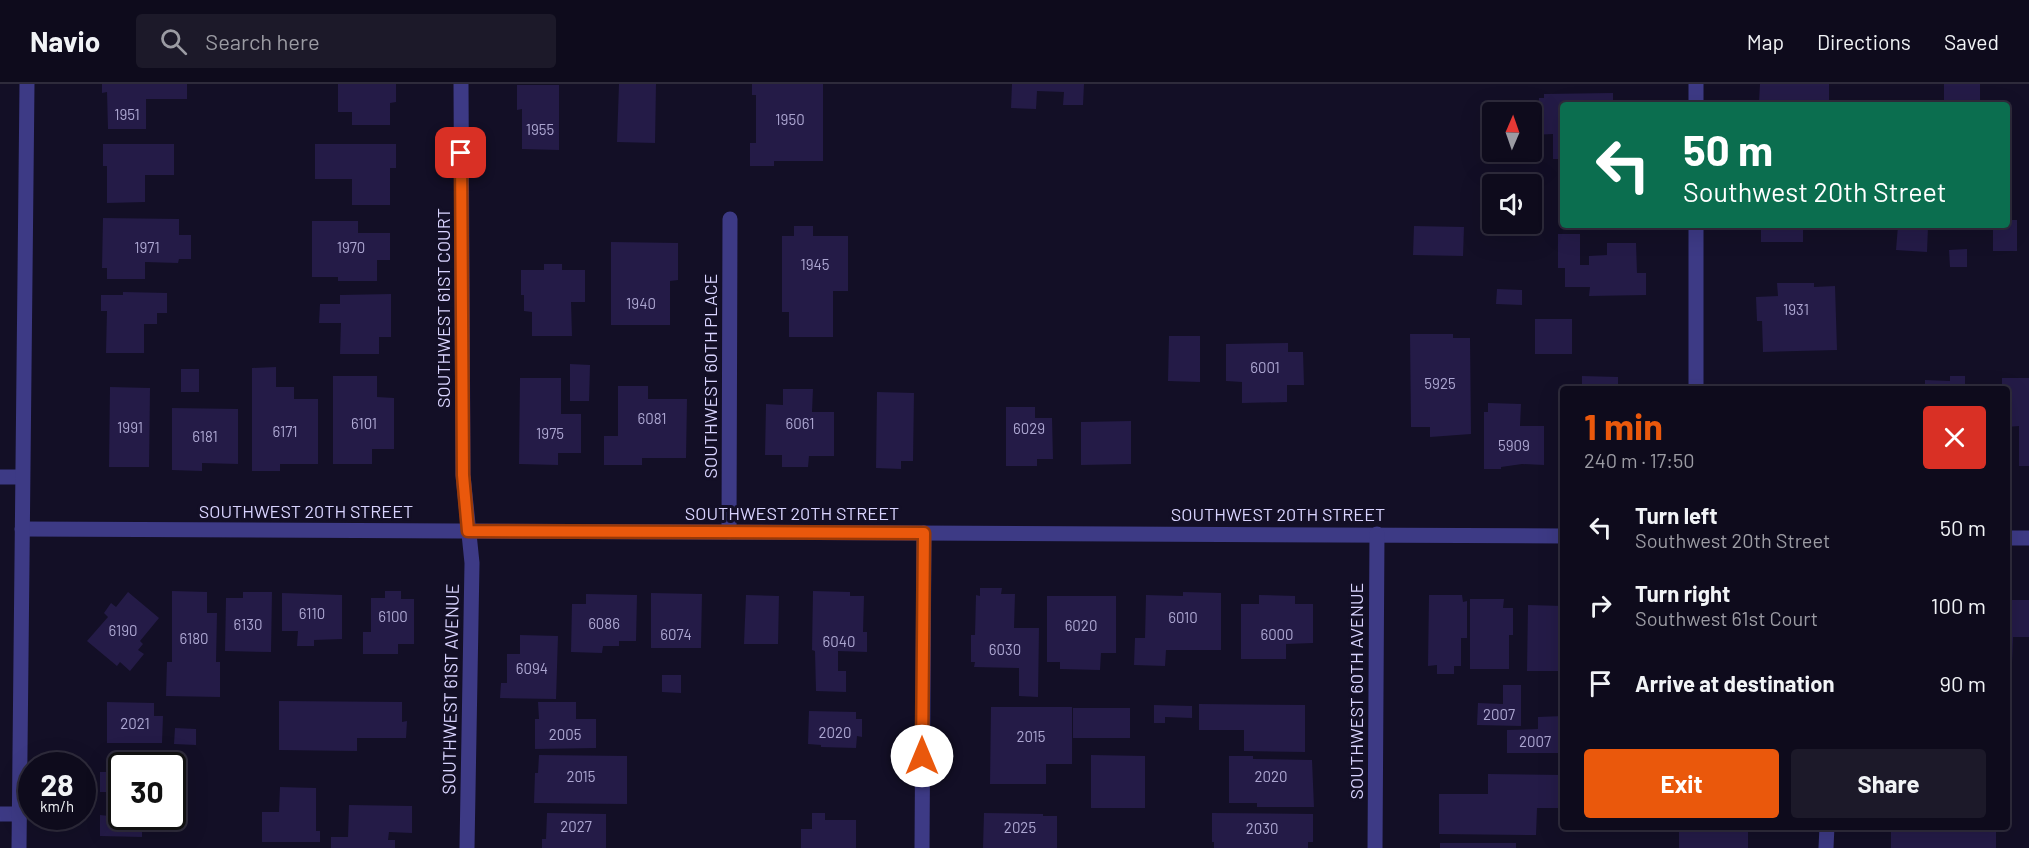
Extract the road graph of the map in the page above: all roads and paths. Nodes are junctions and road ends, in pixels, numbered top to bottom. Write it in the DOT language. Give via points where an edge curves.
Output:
graph roads {
  1 [pos="27,84"];
  2 [pos="461,84"];
  3 [pos="1696,84"];
  4 [pos="1696,102"];
  5 [pos="730,219"];
  6 [pos="1696,228"];
  7 [pos="1696,386"];
  8 [pos="0,477"];
  9 [pos="22,477"];
  10 [pos="22,529"];
  11 [pos="468,531"];
  12 [pos="729,532"];
  13 [pos="924,533"];
  14 [pos="1377,534"];
  15 [pos="1560,536"];
  16 [pos="2010,538"];
  17 [pos="2029,538"];
  18 [pos="20,752"];
  19 [pos="0,814"];
  20 [pos="18,814"];
  21 [pos="19,830"];
  22 [pos="1827,830"];
  23 [pos="19,848"];
  24 [pos="467,848"];
  25 [pos="922,848"];
  26 [pos="1375,848"];
  27 [pos="1826,848"];
  1 -- 9 [label="street"];
  2 -- 11 [label="street, SOUTHWEST 61ST COURT" via="463,475"];
  3 -- 4 [label="street"];
  5 -- 12 [label="street, SOUTHWEST 60TH PLACE"];
  6 -- 7 [label="street"];
  8 -- 9 [label="street"];
  9 -- 10 [label="street"];
  10 -- 11 [label="street, SOUTHWEST 20TH STREET"];
  10 -- 18 [label="street"];
  11 -- 12 [label="street, SOUTHWEST 20TH STREET"];
  11 -- 24 [label="street, SOUTHWEST 61ST AVENUE" via="472,563"];
  12 -- 13 [label="street, SOUTHWEST 20TH STREET"];
  13 -- 14 [label="street, SOUTHWEST 20TH STREET"];
  13 -- 25 [label="street"];
  14 -- 15 [label="street, SOUTHWEST 20TH STREET"];
  14 -- 26 [label="street, SOUTHWEST 60TH AVENUE"];
  16 -- 17 [label="street"];
  19 -- 20 [label="street"];
  21 -- 23 [label="street"];
  22 -- 27 [label="street"];
}
